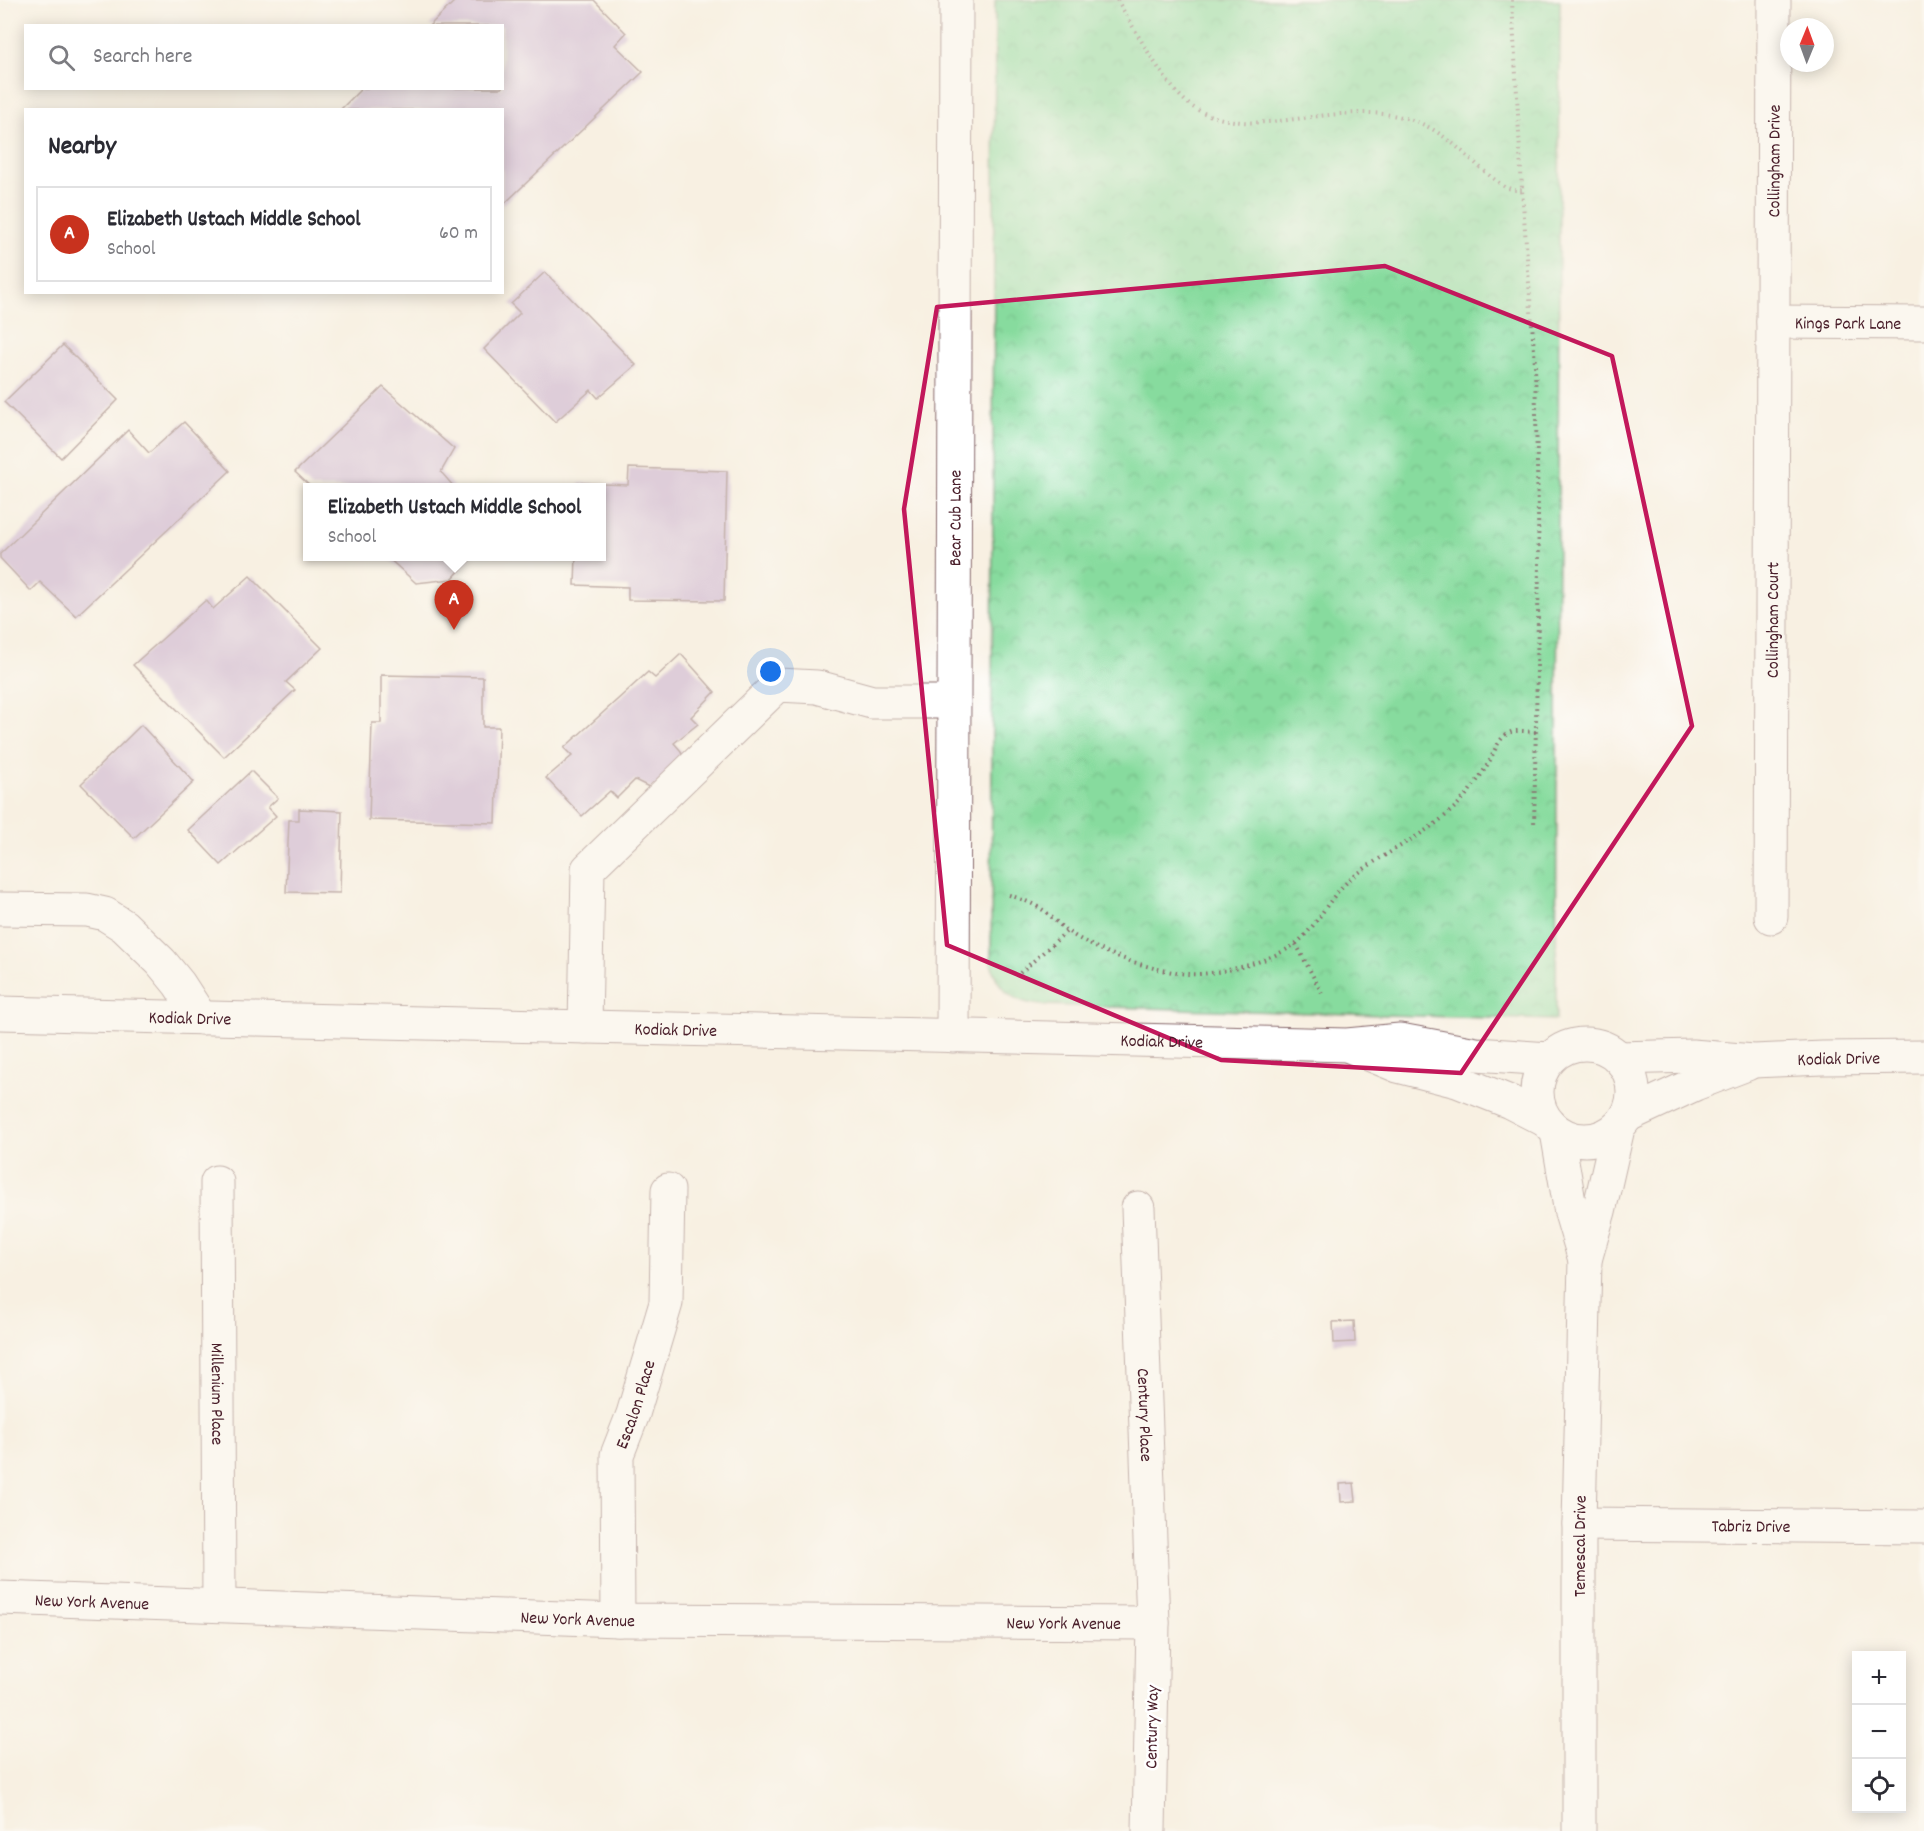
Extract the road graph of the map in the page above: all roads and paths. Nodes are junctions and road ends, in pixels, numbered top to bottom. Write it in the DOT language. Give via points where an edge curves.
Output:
graph roads {
  1 [pos="956,0"];
  2 [pos="1118,0"];
  3 [pos="1512,0"];
  4 [pos="1774,0"];
  5 [pos="1522,190"];
  6 [pos="1773,322"];
  7 [pos="1924,323"];
  8 [pos="954,702"];
  9 [pos="1536,732"];
  10 [pos="1534,827"];
  11 [pos="1009,895"];
  12 [pos="0,909"];
  13 [pos="1771,917"];
  14 [pos="1067,931"];
  15 [pos="1296,944"];
  16 [pos="1020,973"];
  17 [pos="1324,997"];
  18 [pos="2,1014"];
  19 [pos="201,1018"];
  20 [pos="585,1028"];
  21 [pos="953,1036"];
  22 [pos="1347,1045"];
  23 [pos="1924,1057"];
  24 [pos="1619,1058"];
  25 [pos="1549,1059"];
  26 [pos="1754,1061"];
  27 [pos="1623,1122"];
  28 [pos="1551,1126"];
  29 [pos="217,1182"];
  30 [pos="668,1190"];
  31 [pos="1138,1208"];
  32 [pos="1585,1260"];
  33 [pos="1580,1524"];
  34 [pos="1924,1527"];
  35 [pos="0,1598"];
  36 [pos="219,1605"];
  37 [pos="618,1620"];
  38 [pos="1153,1623"];
  39 [pos="1149,1831"];
  40 [pos="1579,1831"];
  1 -- 8 [label="street, Bear Cub Lane"];
  2 -- 5 [label="path" via="1168,80 1188,104 1199,110 1242,122 1355,113 1408,118 1450,139 1505,187"];
  3 -- 5 [label="path"];
  4 -- 6 [label="street, Collingham Drive"];
  5 -- 9 [label="path" via="1535,363 1539,564"];
  6 -- 7 [label="street, Kings Park Lane"];
  6 -- 13 [label="street, Collingham Court"];
  8 -- 20 [label="street" via="872,702 817,687 778,686 588,869"];
  8 -- 21 [label="street, Bear Cub Lane"];
  9 -- 10 [label="path"];
  9 -- 15 [label="path" via="1509,732 1502,738 1463,798 1418,836 1347,881"];
  11 -- 14 [label="path" via="1045,911"];
  12 -- 19 [label="street" via="87,910 105,914 124,926 161,962"];
  14 -- 15 [label="path" via="1116,956 1189,974 1224,972 1256,963"];
  14 -- 16 [label="path"];
  15 -- 17 [label="path"];
  18 -- 19 [label="street, Kodiak Drive"];
  19 -- 20 [label="street, Kodiak Drive"];
  20 -- 21 [label="street, Kodiak Drive"];
  21 -- 22 [label="street, Kodiak Drive"];
  22 -- 25 [label="street, Kodiak Drive" via="1400,1041 1476,1054"];
  22 -- 28 [label="street, Kodiak Drive" via="1510,1102"];
  23 -- 26 [label="street, Kodiak Drive"];
  24 -- 25 [label="street" via="1606,1048 1576,1044"];
  24 -- 26 [label="street, Kodiak Drive" via="1692,1056"];
  24 -- 27 [label="street" via="1629,1070 1633,1085 1633,1101"];
  25 -- 28 [label="street" via="1536,1089 1539,1106"];
  26 -- 27 [label="street, Kodiak Drive" via="1695,1084"];
  27 -- 28 [label="street" via="1604,1137 1588,1140 1572,1138"];
  27 -- 32 [label="street, Temescal Drive"];
  28 -- 32 [label="street, Temescal Drive"];
  29 -- 36 [label="street, Millenium Place"];
  30 -- 37 [label="street, Escalon Place" via="666,1303 617,1455"];
  31 -- 38 [label="street, Century Place"];
  32 -- 33 [label="street, Temescal Drive"];
  33 -- 34 [label="street, Tabriz Drive"];
  33 -- 40 [label="street, Temescal Drive"];
  35 -- 36 [label="street, New York Avenue"];
  36 -- 37 [label="street, New York Avenue"];
  37 -- 38 [label="street, New York Avenue"];
  38 -- 39 [label="street, Century Way"];
}
